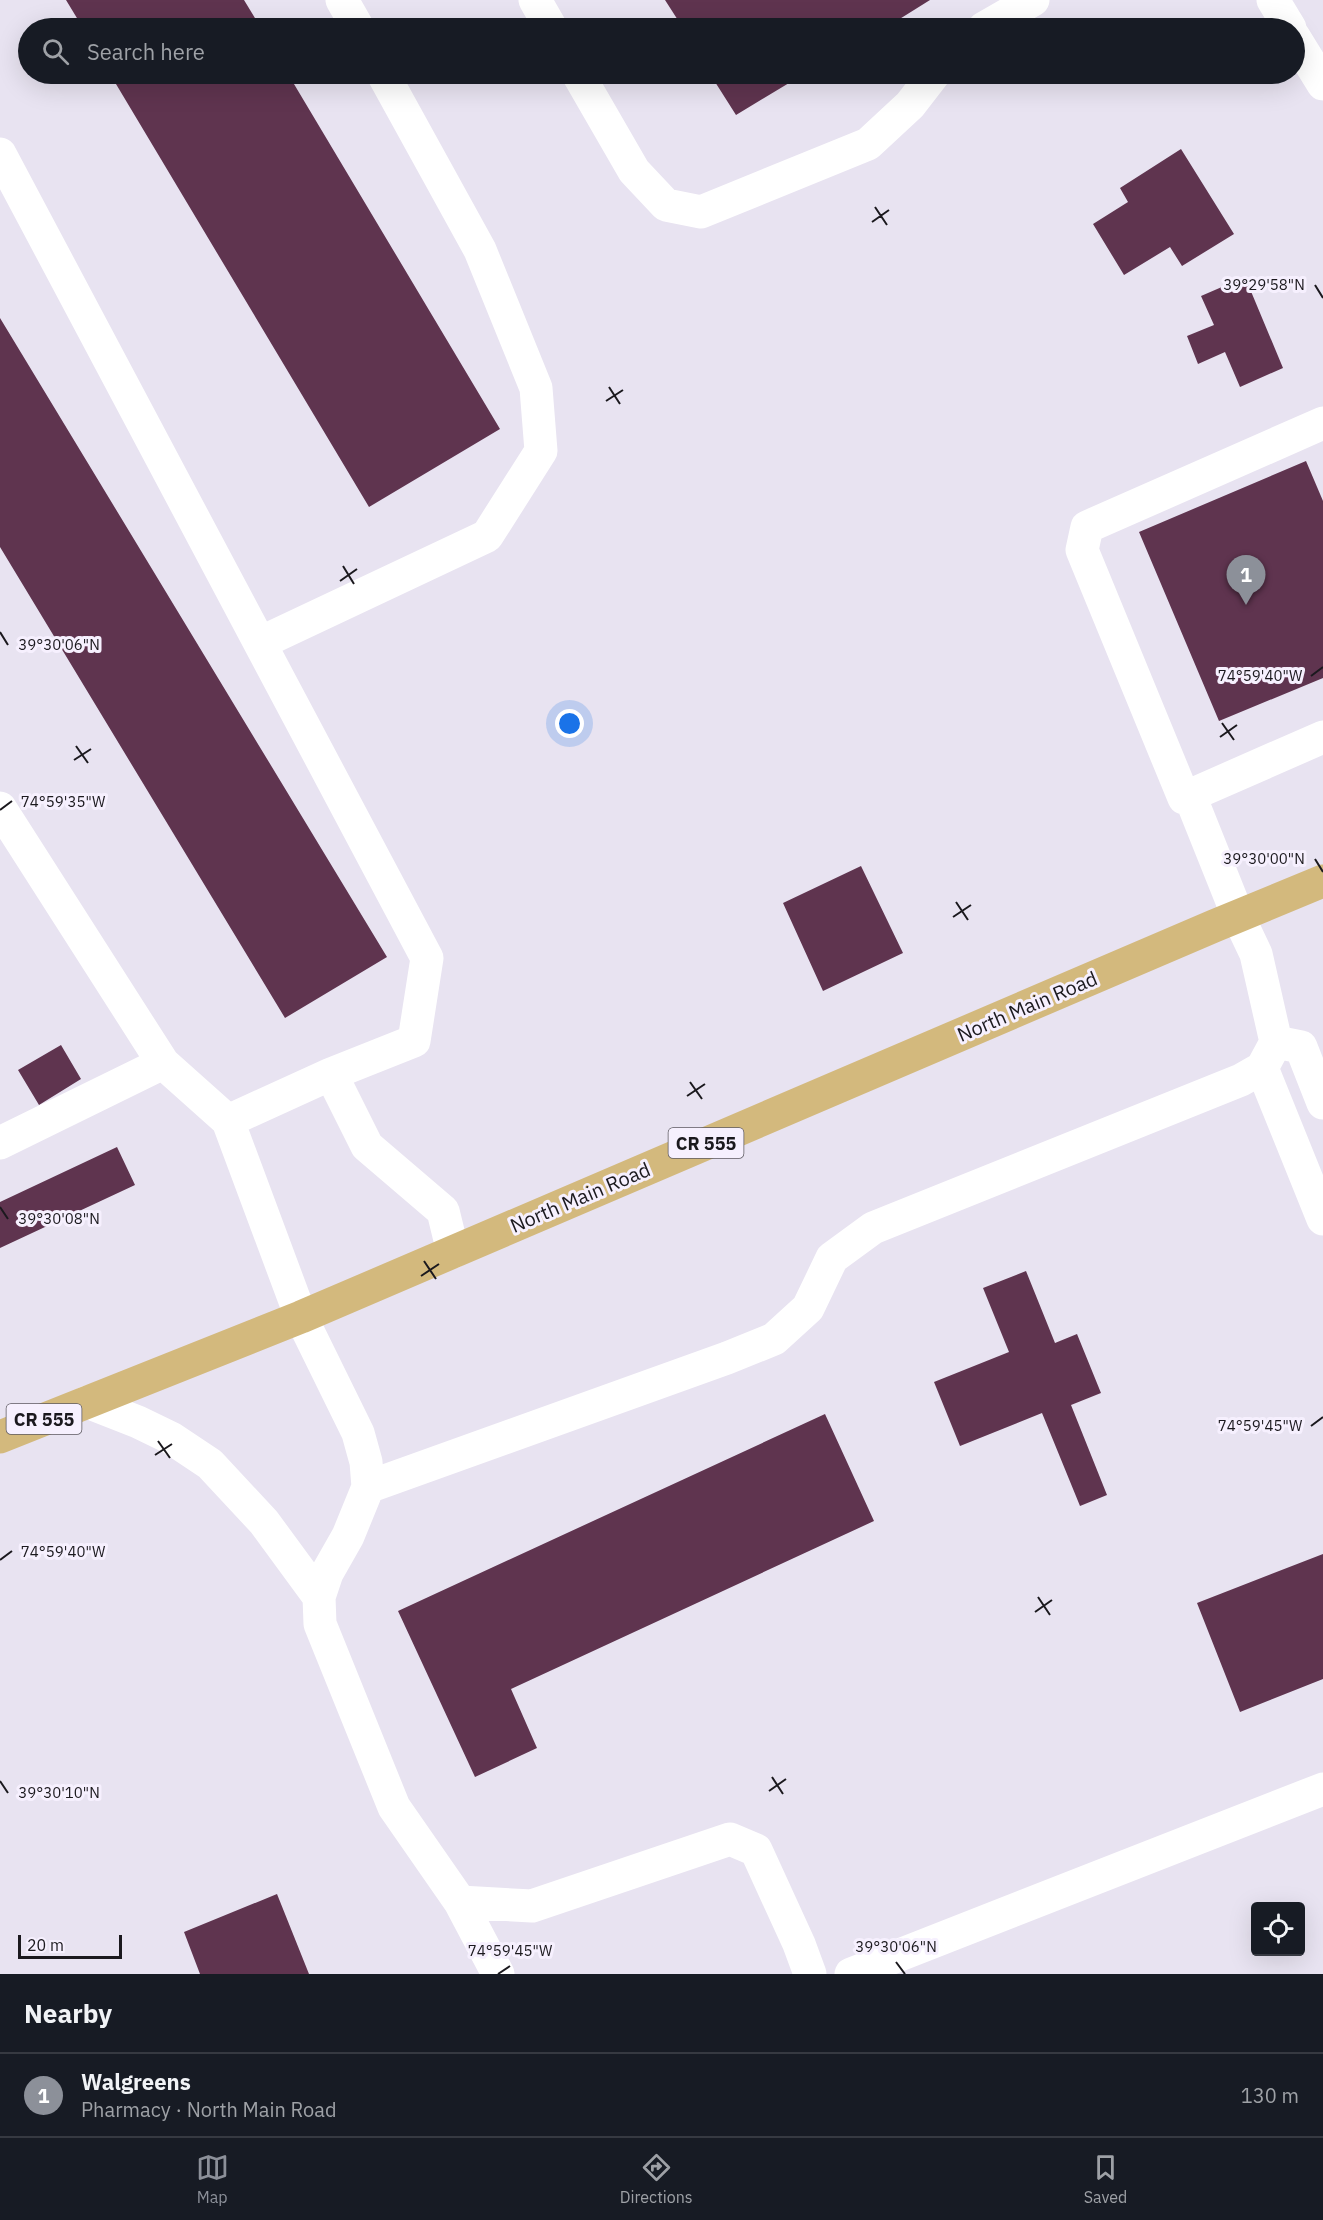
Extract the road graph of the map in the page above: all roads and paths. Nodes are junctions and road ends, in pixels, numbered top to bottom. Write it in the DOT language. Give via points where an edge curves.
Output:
graph roads {
  1 [pos="342,0"];
  2 [pos="535,0"];
  3 [pos="1032,0"];
  4 [pos="1273,0"];
  5 [pos="352,18"];
  6 [pos="545,18"];
  7 [pos="1001,18"];
  8 [pos="1284,18"];
  9 [pos="1305,55"];
  10 [pos="388,84"];
  11 [pos="584,84"];
  12 [pos="926,84"];
  13 [pos="1323,84"];
  14 [pos="0,154"];
  15 [pos="1323,423"];
  16 [pos="260,643"];
  17 [pos="1323,737"];
  18 [pos="1190,796"];
  19 [pos="0,808"];
  20 [pos="1323,881"];
  21 [pos="1238,915"];
  22 [pos="1269,1055"];
  23 [pos="163,1063"];
  24 [pos="331,1074"];
  25 [pos="1323,1103"];
  26 [pos="228,1121"];
  27 [pos="0,1143"];
  28 [pos="1323,1219"];
  29 [pos="453,1252"];
  30 [pos="301,1317"];
  31 [pos="87,1402"];
  32 [pos="0,1437"];
  33 [pos="368,1487"];
  34 [pos="319,1597"];
  35 [pos="1323,1789"];
  36 [pos="460,1902"];
  37 [pos="498,1974"];
  38 [pos="810,1974"];
  39 [pos="851,1974"];
  1 -- 5 [label="street"];
  2 -- 6 [label="street"];
  3 -- 7 [label="street"];
  4 -- 8 [label="street"];
  9 -- 13 [label="street"];
  10 -- 16 [label="street" via="480,250 536,388 541,451 487,536"];
  11 -- 12 [label="street" via="634,171 666,206 701,212 868,144"];
  14 -- 16 [label="street"];
  15 -- 18 [label="street" via="1087,528 1082,550 1184,798"];
  16 -- 24 [label="street" via="428,958 414,1041"];
  17 -- 18 [label="street"];
  18 -- 21 [label="street"];
  19 -- 23 [label="street"];
  20 -- 21 [label="main road, North Main Road / CR 555"];
  21 -- 22 [label="street" via="1256,954"];
  21 -- 29 [label="main road, North Main Road / CR 555"];
  22 -- 25 [label="street" via="1301,1047"];
  22 -- 28 [label="street"];
  22 -- 33 [label="street" via="1241,1080 873,1228 832,1258 808,1308 774,1339"];
  23 -- 26 [label="street"];
  23 -- 27 [label="street"];
  24 -- 26 [label="street"];
  24 -- 29 [label="street" via="367,1146 443,1211"];
  26 -- 30 [label="street"];
  29 -- 30 [label="main road, North Main Road / CR 555"];
  30 -- 31 [label="main road, North Main Road / CR 555"];
  30 -- 33 [label="street" via="358,1433"];
  31 -- 32 [label="main road, North Main Road / CR 555"];
  31 -- 34 [label="street" via="171,1438 210,1464 264,1522"];
  33 -- 34 [label="street"];
  34 -- 36 [label="street" via="320,1624 394,1807"];
  35 -- 39 [label="street"];
  36 -- 37 [label="street"];
  36 -- 38 [label="street" via="532,1906 730,1839 756,1850"];
}
